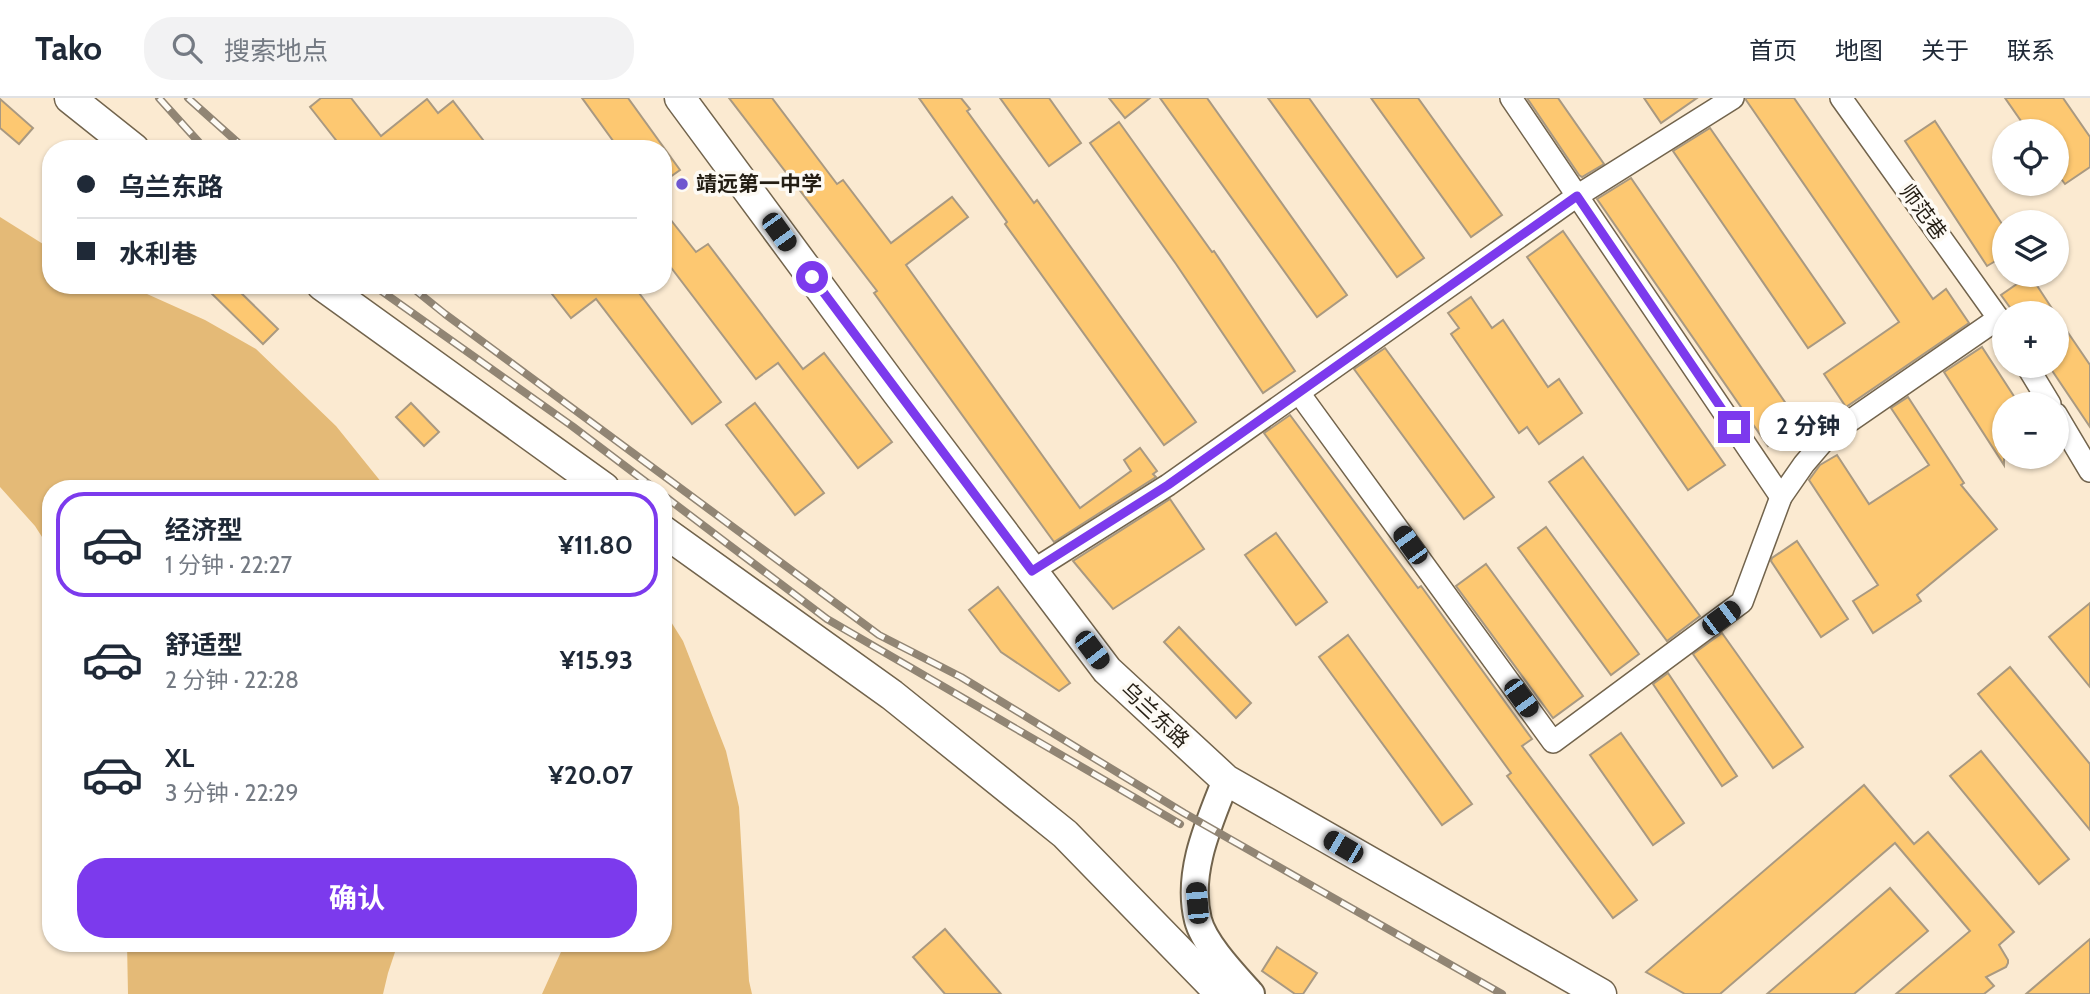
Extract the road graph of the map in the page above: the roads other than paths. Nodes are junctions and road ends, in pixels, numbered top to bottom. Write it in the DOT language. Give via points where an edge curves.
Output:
graph roads {
  1 [pos="70,98"];
  2 [pos="680,98"];
  3 [pos="1511,98"];
  4 [pos="1733,98"];
  5 [pos="1841,98"];
  6 [pos="123,140"];
  7 [pos="1577,196"];
  8 [pos="335,294"];
  9 [pos="1992,309"];
  10 [pos="1992,328"];
  11 [pos="1299,393"];
  12 [pos="2069,436"];
  13 [pos="2090,471"];
  14 [pos="593,480"];
  15 [pos="1781,497"];
  16 [pos="672,537"];
  17 [pos="1032,571"];
  18 [pos="1226,780"];
  19 [pos="1221,994"];
  20 [pos="1251,994"];
  21 [pos="1601,994"];
  1 -- 6 [label="main road"];
  2 -- 17 [label="main road, 乌兰东路"];
  3 -- 7 [label="street"];
  4 -- 7 [label="street"];
  5 -- 9 [label="street, 师范巷"];
  7 -- 11 [label="street"];
  7 -- 15 [label="street"];
  8 -- 14 [label="main road"];
  10 -- 15 [label="street" via="1828,436"];
  11 -- 15 [label="street" via="1553,742 1742,602"];
  11 -- 17 [label="street" via="1168,485"];
  12 -- 13 [label="street"];
  16 -- 19 [label="main road" via="892,695 1065,834"];
  17 -- 18 [label="main road, 乌兰东路" via="1107,670"];
  18 -- 20 [label="street" via="1205,833 1195,885 1198,922 1216,954"];
  18 -- 21 [label="main road, 乌兰东路"];
}
